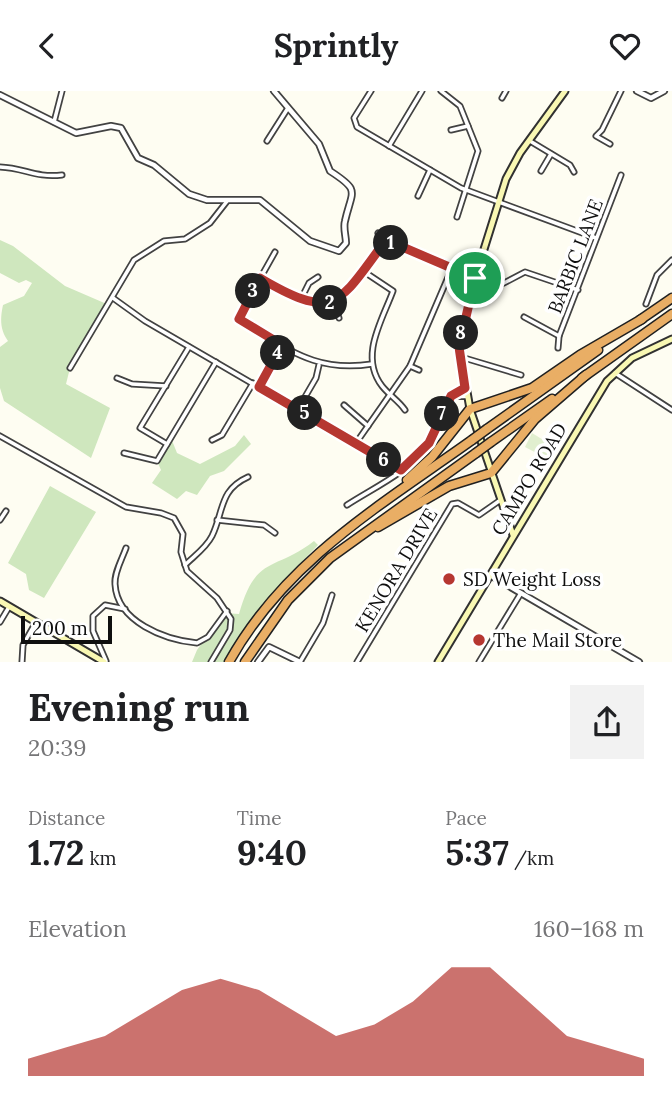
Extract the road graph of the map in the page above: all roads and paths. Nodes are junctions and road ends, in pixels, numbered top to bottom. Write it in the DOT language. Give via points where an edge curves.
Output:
graph roads {
  1 [pos="62,91"];
  2 [pos="274,91"];
  3 [pos="371,91"];
  4 [pos="422,91"];
  5 [pos="441,91"];
  6 [pos="506,91"];
  7 [pos="565,91"];
  8 [pos="621,91"];
  9 [pos="637,91"];
  10 [pos="664,91"];
  11 [pos="0,95"];
  12 [pos="502,98"];
  13 [pos="288,108"];
  14 [pos="54,122"];
  15 [pos="468,126"];
  16 [pos="451,130"];
  17 [pos="267,141"];
  18 [pos="530,141"];
  19 [pos="610,144"];
  20 [pos="389,147"];
  21 [pos="551,155"];
  22 [pos="0,167"];
  23 [pos="430,170"];
  24 [pos="541,171"];
  25 [pos="574,172"];
  26 [pos="621,174"];
  27 [pos="62,175"];
  28 [pos="468,191"];
  29 [pos="418,196"];
  30 [pos="228,200"];
  31 [pos="499,202"];
  32 [pos="457,217"];
  33 [pos="378,233"];
  34 [pos="596,238"];
  35 [pos="386,240"];
  36 [pos="275,252"];
  37 [pos="672,260"];
  38 [pos="452,268"];
  39 [pos="363,271"];
  40 [pos="318,277"];
  41 [pos="260,278"];
  42 [pos="475,278"];
  43 [pos="503,283"];
  44 [pos="578,290"];
  45 [pos="113,298"];
  46 [pos="672,298"];
  47 [pos="301,299"];
  48 [pos="334,302"];
  49 [pos="646,304"];
  50 [pos="672,314"];
  51 [pos="524,317"];
  52 [pos="339,318"];
  53 [pos="642,319"];
  54 [pos="559,336"];
  55 [pos="672,339"];
  56 [pos="282,345"];
  57 [pos="189,347"];
  58 [pos="558,348"];
  59 [pos="459,356"];
  60 [pos="216,362"];
  61 [pos="372,364"];
  62 [pos="319,365"];
  63 [pos="410,366"];
  64 [pos="70,368"];
  65 [pos="419,370"];
  66 [pos="615,373"];
  67 [pos="520,375"];
  68 [pos="586,375"];
  69 [pos="117,378"];
  70 [pos="253,383"];
  71 [pos="166,386"];
  72 [pos="259,387"];
  73 [pos="465,388"];
  74 [pos="391,396"];
  75 [pos="451,396"];
  76 [pos="467,396"];
  77 [pos="344,405"];
  78 [pos="298,409"];
  79 [pos="470,409"];
  80 [pos="405,410"];
  81 [pos="672,410"];
  82 [pos="368,426"];
  83 [pos="0,436"];
  84 [pos="212,440"];
  85 [pos="356,443"];
  86 [pos="167,444"];
  87 [pos="124,453"];
  88 [pos="401,470"];
  89 [pos="491,473"];
  90 [pos="248,477"];
  91 [pos="499,501"];
  92 [pos="347,505"];
  93 [pos="377,505"];
  94 [pos="6,511"];
  95 [pos="506,518"];
  96 [pos="0,520"];
  97 [pos="217,520"];
  98 [pos="520,523"];
  99 [pos="275,533"];
  100 [pos="513,535"];
  101 [pos="346,546"];
  102 [pos="126,548"];
  103 [pos="185,565"];
  104 [pos="490,575"];
  105 [pos="521,593"];
  106 [pos="332,596"];
  107 [pos="0,601"];
  108 [pos="9,607"];
  109 [pos="125,609"];
  110 [pos="227,611"];
  111 [pos="0,622"];
  112 [pos="36,622"];
  113 [pos="22,662"];
  114 [pos="105,662"];
  115 [pos="211,662"];
  116 [pos="229,662"];
  117 [pos="245,662"];
  118 [pos="258,662"];
  119 [pos="300,662"];
  120 [pos="357,662"];
  121 [pos="438,662"];
  122 [pos="480,662"];
  123 [pos="639,662"];
  1 -- 14 [label="street"];
  2 -- 13 [label="street"];
  3 -- 20 [label="street" via="354,118 357,127"];
  4 -- 20 [label="street"];
  5 -- 15 [label="street" via="458,103"];
  6 -- 12 [label="street"];
  7 -- 18 [label="main road"];
  8 -- 19 [label="street" via="596,136"];
  9 -- 10 [label="street" via="651,98"];
  11 -- 14 [label="street"];
  13 -- 17 [label="street"];
  13 -- 30 [label="street" via="319,144 330,171 351,188 352,202 344,221 345,247 335,251 310,241 265,202"];
  14 -- 30 [label="street" via="76,133 117,126 138,158 154,165 180,189 207,200"];
  15 -- 16 [label="street"];
  15 -- 28 [label="street" via="478,154"];
  18 -- 21 [label="street"];
  18 -- 31 [label="main road" via="510,171"];
  20 -- 23 [label="street"];
  21 -- 24 [label="street"];
  21 -- 25 [label="street"];
  22 -- 27 [label="street" via="43,177"];
  23 -- 28 [label="street"];
  23 -- 29 [label="street"];
  26 -- 34 [label="street, BARBIC LANE"];
  28 -- 31 [label="street"];
  28 -- 32 [label="street"];
  30 -- 45 [label="street" via="210,223 184,239 164,241 134,260"];
  31 -- 34 [label="street"];
  31 -- 42 [label="main road"];
  33 -- 35 [label="street"];
  34 -- 44 [label="street, BARBIC LANE"];
  35 -- 38 [label="street"];
  35 -- 39 [label="street"];
  36 -- 41 [label="street"];
  37 -- 49 [label="street" via="657,275"];
  38 -- 42 [label="street"];
  38 -- 63 [label="street"];
  39 -- 48 [label="street"];
  39 -- 61 [label="street" via="393,291 373,344"];
  40 -- 47 [label="street"];
  41 -- 47 [label="street"];
  41 -- 56 [label="street" via="239,319"];
  42 -- 59 [label="main road"];
  43 -- 44 [label="street" via="515,275 532,273"];
  44 -- 54 [label="street, BARBIC LANE"];
  45 -- 57 [label="street"];
  45 -- 64 [label="street"];
  46 -- 53 [label="highway"];
  47 -- 48 [label="street" via="318,305"];
  48 -- 52 [label="street"];
  50 -- 68 [label="highway"];
  51 -- 54 [label="street"];
  53 -- 79 [label="highway" via="532,388"];
  53 -- 93 [label="highway, bridge"];
  54 -- 58 [label="street, BARBIC LANE"];
  55 -- 66 [label="main road, CAMPO ROAD" via="632,358"];
  56 -- 62 [label="street"];
  56 -- 72 [label="street"];
  57 -- 60 [label="street"];
  57 -- 71 [label="street"];
  59 -- 67 [label="street"];
  59 -- 73 [label="main road"];
  60 -- 70 [label="street"];
  60 -- 86 [label="street"];
  61 -- 62 [label="street"];
  61 -- 74 [label="street" via="378,381"];
  62 -- 78 [label="street"];
  63 -- 65 [label="street"];
  63 -- 74 [label="street"];
  66 -- 81 [label="street"];
  66 -- 98 [label="main road, CAMPO ROAD"];
  68 -- 89 [label="highway" via="535,419"];
  68 -- 101 [label="highway, bridge"];
  69 -- 71 [label="street" via="132,384"];
  70 -- 72 [label="street"];
  70 -- 84 [label="street" via="222,435"];
  71 -- 86 [label="street" via="140,428"];
  72 -- 78 [label="street"];
  73 -- 75 [label="street"];
  73 -- 76 [label="main road"];
  74 -- 80 [label="street"];
  74 -- 82 [label="street"];
  75 -- 76 [label="street"];
  75 -- 88 [label="street" via="429,443"];
  76 -- 79 [label="main road"];
  77 -- 82 [label="street"];
  78 -- 85 [label="street"];
  79 -- 89 [label="main road"];
  79 -- 93 [label="highway" via="432,457"];
  82 -- 85 [label="street"];
  83 -- 103 [label="street" via="126,507 174,518 183,534"];
  85 -- 88 [label="street"];
  86 -- 87 [label="street" via="157,461"];
  88 -- 92 [label="street"];
  89 -- 91 [label="main road"];
  89 -- 101 [label="highway" via="449,486"];
  90 -- 97 [label="street" via="225,494"];
  91 -- 95 [label="main road"];
  91 -- 120 [label="street, KENORA DRIVE" via="479,515 452,504"];
  93 -- 116 [label="highway" via="300,568 264,608"];
  94 -- 96 [label="street"];
  95 -- 98 [label="main road"];
  95 -- 100 [label="main road"];
  97 -- 99 [label="street" via="264,524"];
  97 -- 103 [label="street" via="211,538"];
  98 -- 100 [label="main road, CAMPO ROAD"];
  100 -- 104 [label="main road, CAMPO ROAD"];
  101 -- 117 [label="highway" via="288,600"];
  102 -- 109 [label="street" via="115,584"];
  103 -- 110 [label="street" via="192,578 207,587"];
  104 -- 105 [label="street"];
  104 -- 121 [label="main road, CAMPO ROAD"];
  105 -- 122 [label="street"];
  105 -- 123 [label="street"];
  106 -- 119 [label="street" via="323,623"];
  107 -- 108 [label="main road"];
  108 -- 111 [label="street"];
  108 -- 112 [label="main road"];
  109 -- 110 [label="street" via="145,627 195,643 208,637"];
  109 -- 114 [label="street" via="105,605 93,616 93,631"];
  110 -- 115 [label="street" via="230,628"];
  112 -- 113 [label="street" via="23,645"];
  112 -- 114 [label="main road"];
  118 -- 119 [label="street" via="269,647"];
}
